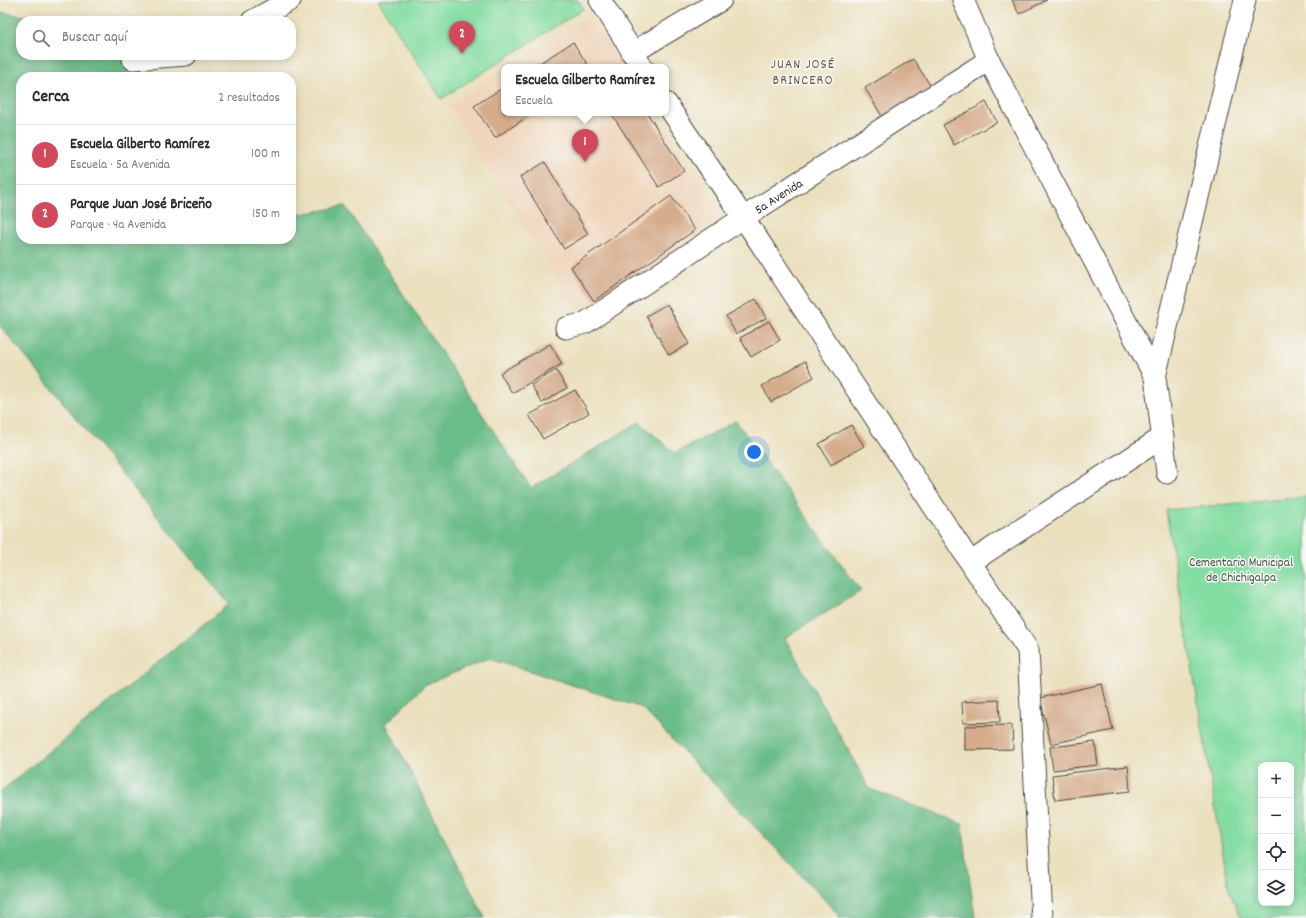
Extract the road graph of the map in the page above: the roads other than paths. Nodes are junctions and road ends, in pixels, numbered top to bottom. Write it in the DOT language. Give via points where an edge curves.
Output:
graph roads {
  1 [pos="290,0"];
  2 [pos="600,0"];
  3 [pos="721,0"];
  4 [pos="964,0"];
  5 [pos="1245,0"];
  6 [pos="261,16"];
  7 [pos="637,60"];
  8 [pos="989,60"];
  9 [pos="669,107"];
  10 [pos="744,218"];
  11 [pos="566,328"];
  12 [pos="1155,377"];
  13 [pos="1163,437"];
  14 [pos="1167,473"];
  15 [pos="970,562"];
  16 [pos="1042,918"];
  1 -- 6 [label="street"];
  2 -- 7 [label="street"];
  3 -- 7 [label="street"];
  4 -- 8 [label="street"];
  5 -- 12 [label="street"];
  8 -- 10 [label="street, 5a Avenida"];
  8 -- 12 [label="street"];
  9 -- 10 [label="street"];
  10 -- 11 [label="street, 5a Avenida" via="585,323"];
  10 -- 15 [label="street"];
  12 -- 13 [label="street"];
  13 -- 14 [label="street"];
  13 -- 15 [label="street"];
  15 -- 16 [label="street" via="1028,650"];
}
